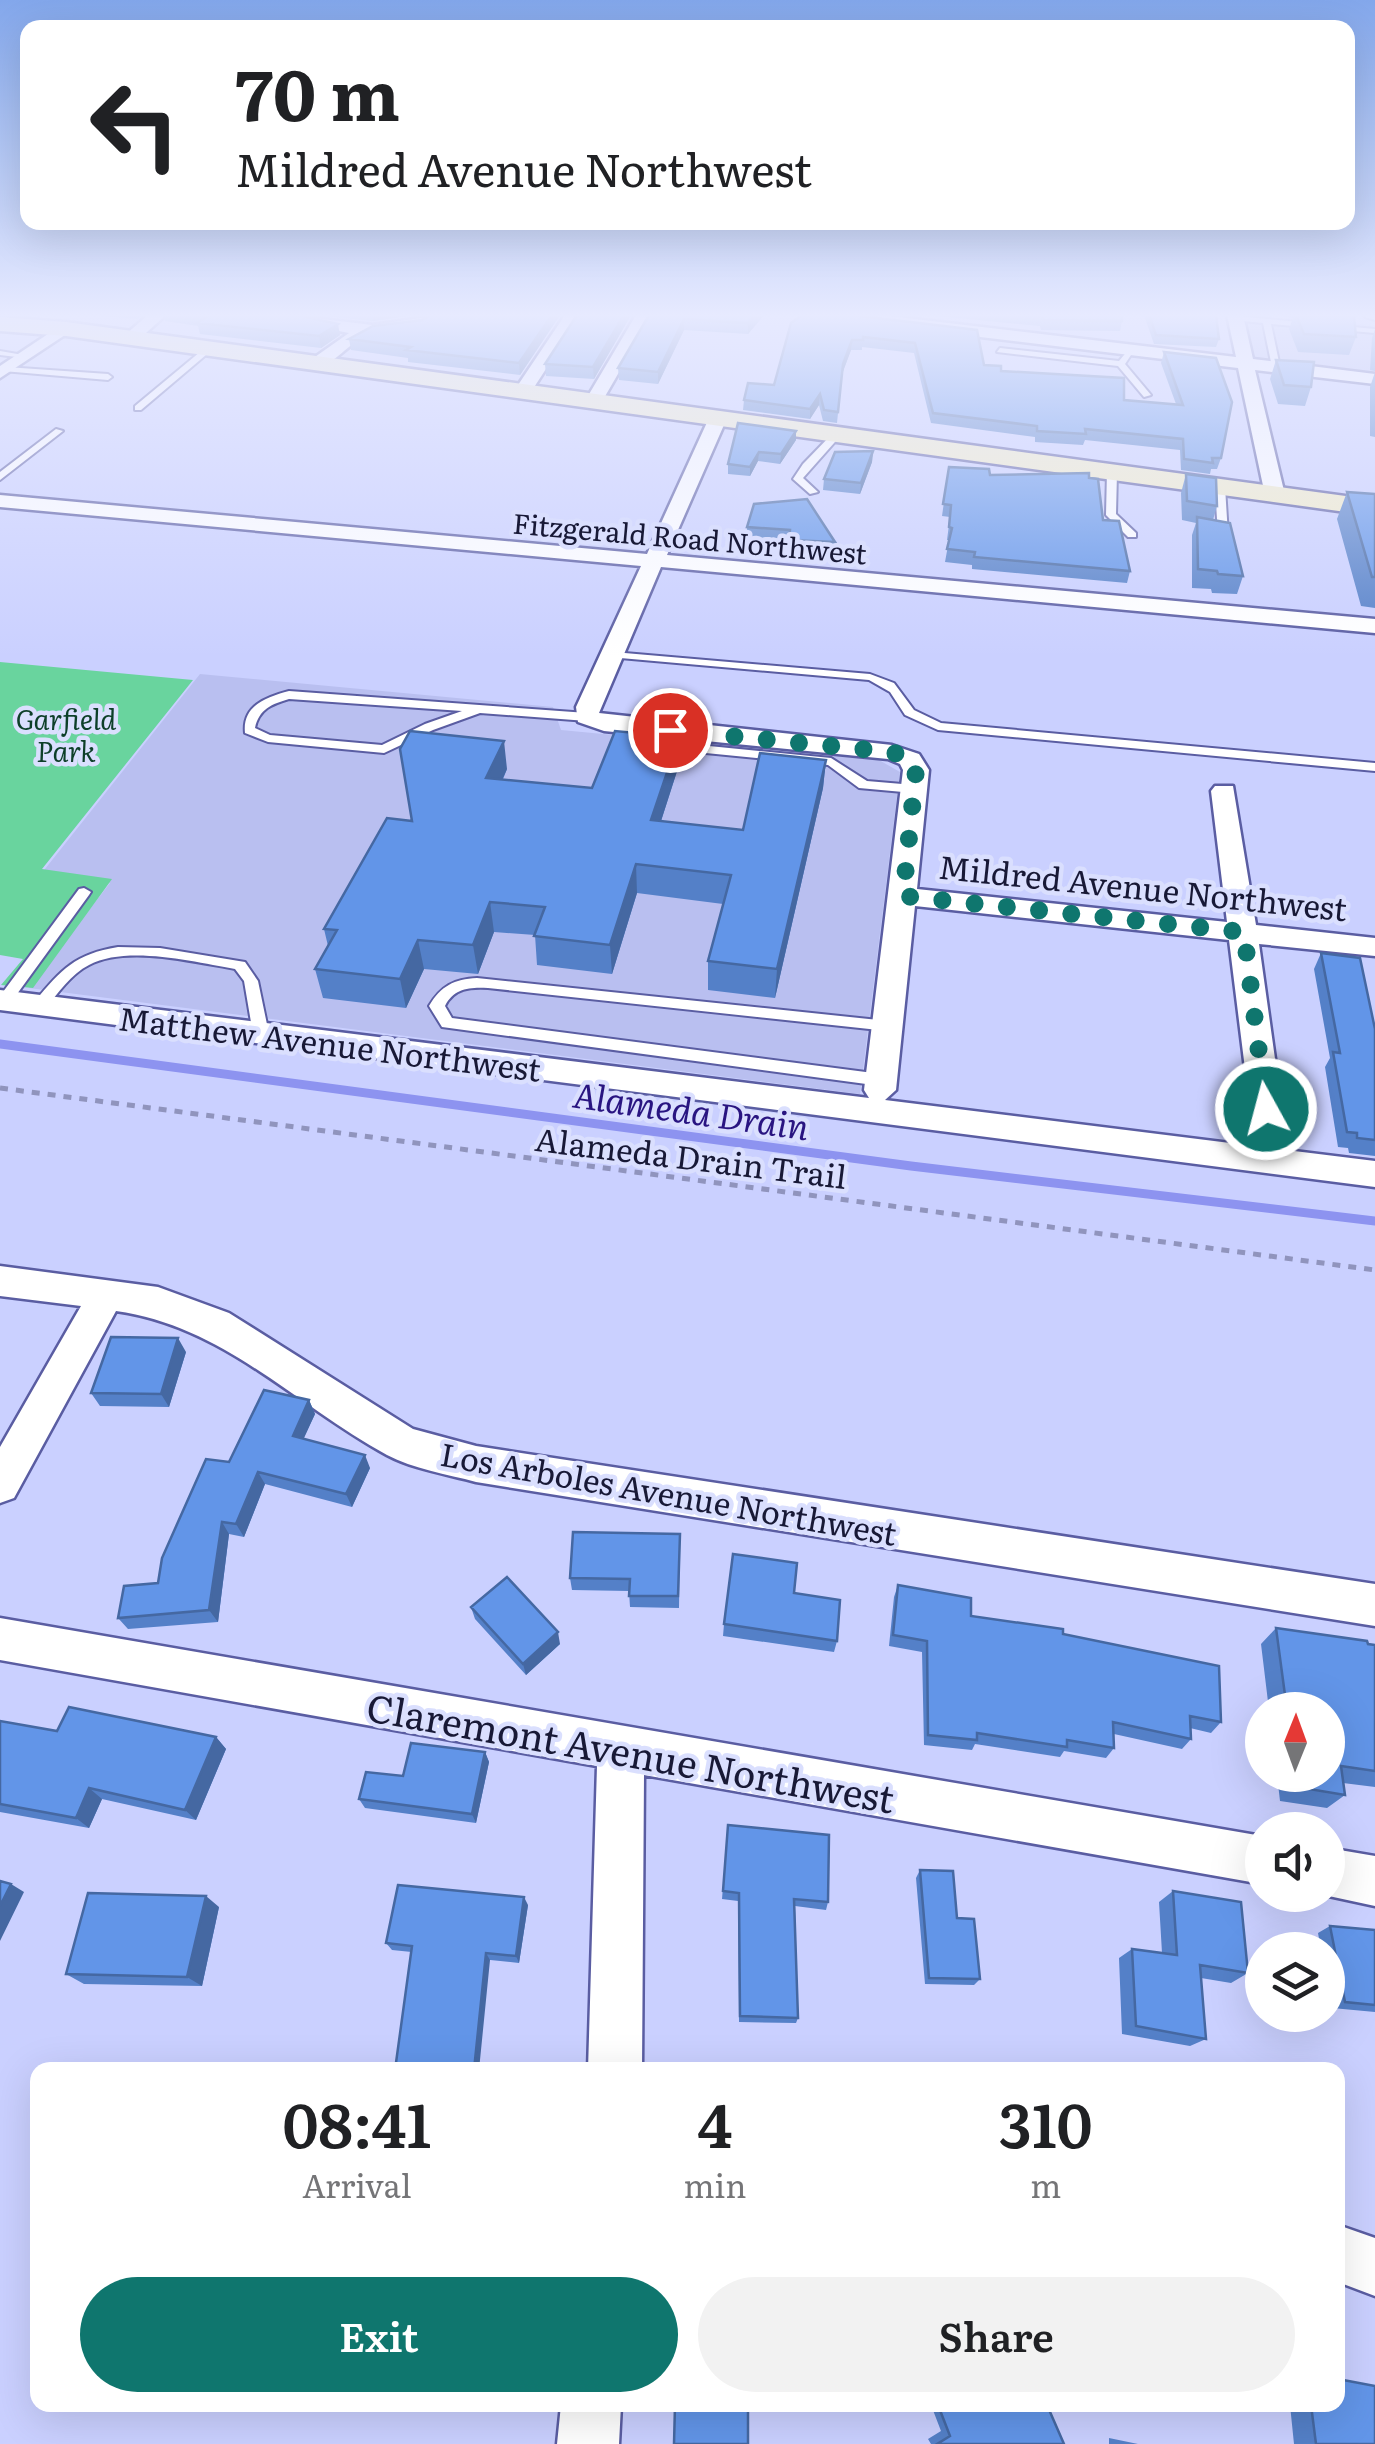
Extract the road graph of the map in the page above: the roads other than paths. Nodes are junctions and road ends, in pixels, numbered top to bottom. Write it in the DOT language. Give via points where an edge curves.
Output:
graph roads {
  1 [pos="713,429"];
  2 [pos="766,429"];
  3 [pos="1260,429"];
  4 [pos="59,431"];
  5 [pos="835,445"];
  6 [pos="1112,472"];
  7 [pos="0,477"];
  8 [pos="1220,487"];
  9 [pos="812,492"];
  10 [pos="1275,494"];
  11 [pos="0,502"];
  12 [pos="1375,508"];
  13 [pos="1132,535"];
  14 [pos="1223,535"];
  15 [pos="656,561"];
  16 [pos="1375,626"];
  17 [pos="613,655"];
  18 [pos="475,711"];
  19 [pos="587,717"];
  20 [pos="632,727"];
  21 [pos="1375,767"];
  22 [pos="914,789"];
  23 [pos="1224,791"];
  24 [pos="84,892"];
  25 [pos="903,896"];
  26 [pos="1244,932"];
  27 [pos="1375,947"];
  28 [pos="2,1000"];
  29 [pos="40,1006"];
  30 [pos="888,1026"];
  31 [pos="261,1034"];
  32 [pos="881,1085"];
  33 [pos="1266,1109"];
  34 [pos="1375,1174"];
  35 [pos="0,1281"];
  36 [pos="105,1296"];
  37 [pos="0,1485"];
  38 [pos="1375,1605"];
  39 [pos="0,1639"];
  40 [pos="622,1751"];
  41 [pos="1245,1857"];
  42 [pos="1345,1875"];
  43 [pos="1375,1880"];
  44 [pos="615,2062"];
  45 [pos="1345,2256"];
  46 [pos="1375,2267"];
  47 [pos="590,2412"];
  48 [pos="588,2444"];
  1 -- 15 [label="street"];
  2 -- 5 [label="main road"];
  3 -- 10 [label="street"];
  4 -- 7 [label="lane"];
  5 -- 6 [label="main road"];
  5 -- 9 [label="lane" via="798,478"];
  6 -- 8 [label="main road"];
  6 -- 13 [label="lane" via="1112,515"];
  8 -- 10 [label="main road"];
  8 -- 14 [label="lane"];
  10 -- 12 [label="main road"];
  11 -- 15 [label="street, Fitzgerald Road Northwest"];
  15 -- 16 [label="street, Fitzgerald Road Northwest"];
  15 -- 17 [label="street"];
  17 -- 19 [label="street"];
  17 -- 21 [label="lane" via="870,676 900,693 909,712 938,726"];
  18 -- 18 [label="lane" via="289,695 264,702 249,730 268,738 384,749"];
  18 -- 19 [label="lane"];
  19 -- 20 [label="street"];
  20 -- 22 [label="lane" via="635,743 831,762 864,784"];
  20 -- 22 [label="street" via="892,752 910,759"];
  22 -- 25 [label="street"];
  23 -- 26 [label="street"];
  24 -- 28 [label="lane"];
  25 -- 26 [label="street, Mildred Avenue Northwest"];
  25 -- 30 [label="street"];
  26 -- 27 [label="street, Mildred Avenue Northwest"];
  26 -- 33 [label="street"];
  28 -- 29 [label="street, Matthew Avenue Northwest"];
  29 -- 31 [label="street, Matthew Avenue Northwest"];
  29 -- 31 [label="lane" via="68,973 109,952 216,961 240,966 250,980"];
  30 -- 32 [label="street"];
  30 -- 32 [label="lane" via="510,984 460,984 448,988 436,1006 447,1023"];
  31 -- 34 [label="street, Matthew Avenue Northwest"];
  35 -- 36 [label="street, Los Arboles Avenue Northwest"];
  36 -- 37 [label="street"];
  36 -- 38 [label="street, Los Arboles Avenue Northwest" via="158,1302 216,1324 403,1444 476,1464"];
  39 -- 40 [label="street, Claremont Avenue Northwest"];
  40 -- 41 [label="street, Claremont Avenue Northwest"];
  40 -- 44 [label="street" via="615,1816"];
  42 -- 43 [label="street"];
  45 -- 46 [label="street"];
  47 -- 48 [label="street"];
}
